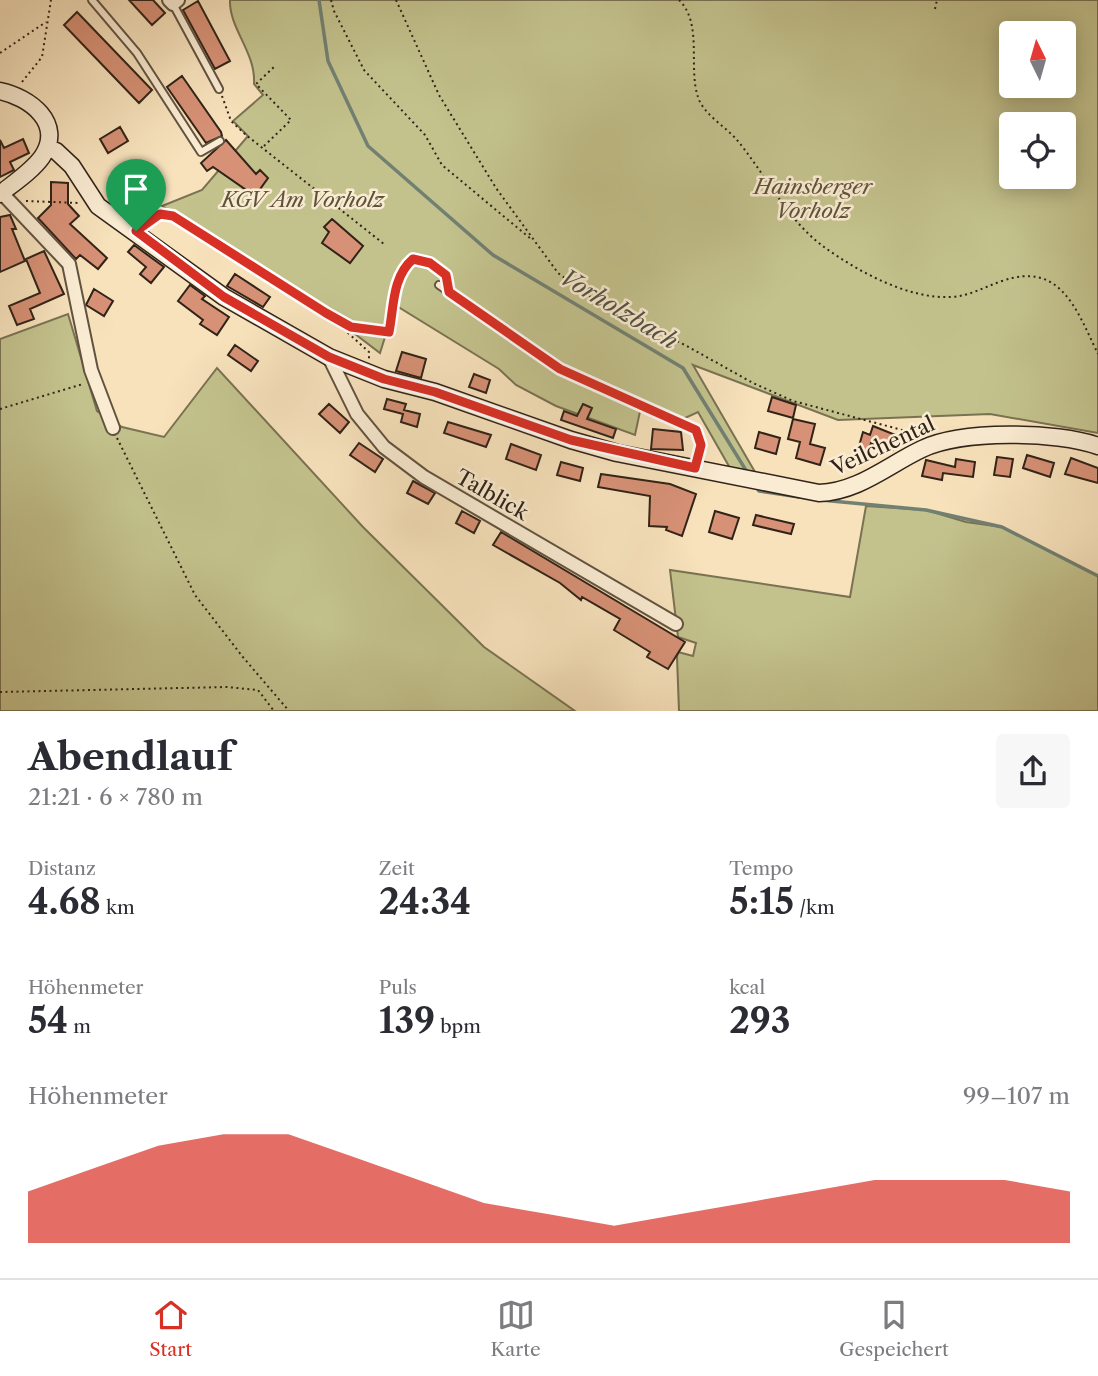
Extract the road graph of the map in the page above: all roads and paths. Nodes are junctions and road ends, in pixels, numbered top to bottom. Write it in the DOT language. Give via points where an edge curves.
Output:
graph roads {
  1 [pos="51,0"];
  2 [pos="92,0"];
  3 [pos="331,0"];
  4 [pos="396,0"];
  5 [pos="679,0"];
  6 [pos="937,0"];
  7 [pos="173,1"];
  8 [pos="935,9"];
  9 [pos="47,22"];
  10 [pos="0,53"];
  11 [pos="275,66"];
  12 [pos="219,89"];
  13 [pos="0,90"];
  14 [pos="18,95"];
  15 [pos="220,141"];
  16 [pos="263,147"];
  17 [pos="47,148"];
  18 [pos="4,195"];
  19 [pos="98,206"];
  20 [pos="136,231"];
  21 [pos="535,242"];
  22 [pos="384,244"];
  23 [pos="439,285"];
  24 [pos="449,292"];
  25 [pos="326,313"];
  26 [pos="1098,354"];
  27 [pos="329,357"];
  28 [pos="364,372"];
  29 [pos="94,381"];
  30 [pos="0,408"];
  31 [pos="113,428"];
  32 [pos="1098,446"];
  33 [pos="923,449"];
  34 [pos="695,468"];
  35 [pos="676,624"];
  36 [pos="0,692"];
  37 [pos="274,711"];
  38 [pos="289,711"];
  1 -- 9 [label="path"];
  2 -- 15 [label="lane" via="137,52 201,152"];
  3 -- 21 [label="path" via="365,70 425,135 442,165"];
  4 -- 21 [label="path" via="439,95"];
  5 -- 26 [label="path" via="689,15 693,80 699,101 737,141 796,221 823,246 909,291 948,297 967,295 1004,279 1046,278 1069,298"];
  6 -- 8 [label="path"];
  7 -- 12 [label="lane"];
  9 -- 10 [label="path"];
  9 -- 14 [label="path" via="42,57"];
  11 -- 16 [label="path" via="256,84 290,120"];
  12 -- 16 [label="path" via="231,121"];
  13 -- 14 [label="street"];
  14 -- 17 [label="street" via="39,109 46,121"];
  16 -- 22 [label="path"];
  17 -- 18 [label="street"];
  17 -- 19 [label="street" via="72,166"];
  18 -- 19 [label="path"];
  18 -- 29 [label="street" via="69,264"];
  19 -- 20 [label="street, Veilchental"];
  20 -- 25 [label="path" via="160,214 173,216"];
  20 -- 27 [label="street, Veilchental" via="224,297"];
  21 -- 33 [label="path" via="558,274 603,306 793,401 906,431"];
  23 -- 24 [label="lane"];
  24 -- 25 [label="path" via="446,275 430,263 413,259 404,267 394,293 389,332 351,327"];
  24 -- 34 [label="lane" via="560,369 696,430 701,445"];
  25 -- 28 [label="path" via="369,352"];
  27 -- 28 [label="street, Veilchental"];
  27 -- 35 [label="street, Talblick" via="357,414 384,447 424,477"];
  28 -- 34 [label="street, Veilchental" via="571,440"];
  29 -- 30 [label="path"];
  29 -- 31 [label="street"];
  31 -- 38 [label="path" via="195,595"];
  32 -- 33 [label="street, Veilchental" via="1052,438 967,435"];
  33 -- 34 [label="street, Veilchental" via="838,493"];
  36 -- 37 [label="path" via="237,688 258,690"];
}
